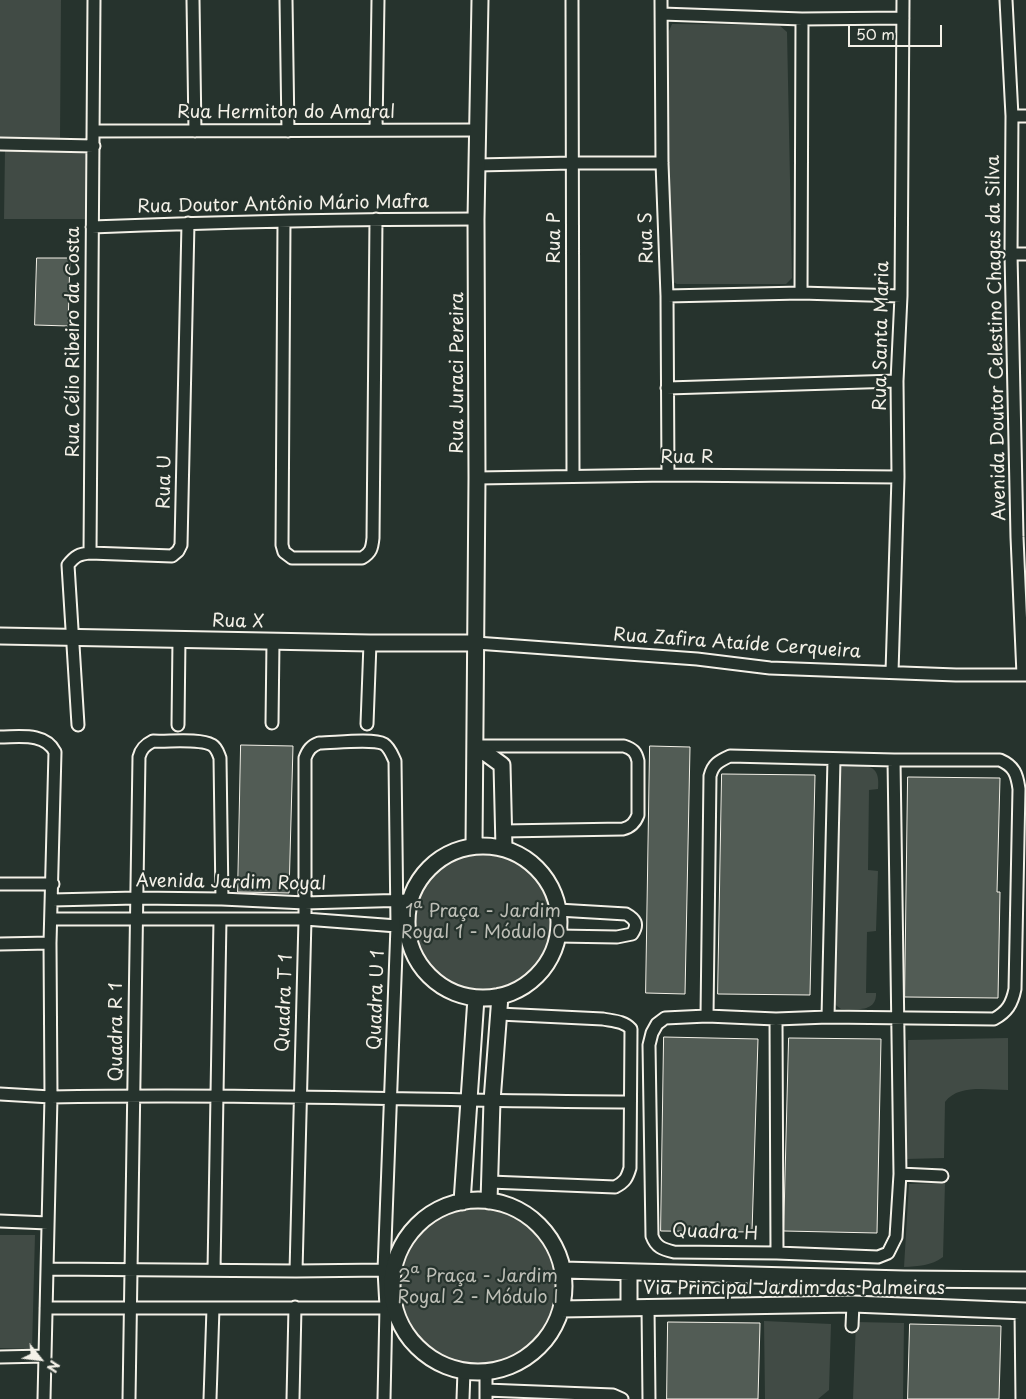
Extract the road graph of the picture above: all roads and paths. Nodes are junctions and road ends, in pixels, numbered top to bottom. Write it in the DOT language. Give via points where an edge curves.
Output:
graph roads {
  1 [pos="94,0"];
  2 [pos="193,0"];
  3 [pos="286,0"];
  4 [pos="378,0"];
  5 [pos="480,0"];
  6 [pos="572,0"];
  7 [pos="661,0"];
  8 [pos="903,0"];
  9 [pos="1006,0"];
  10 [pos="662,14"];
  11 [pos="903,18"];
  12 [pos="802,19"];
  13 [pos="1012,116"];
  14 [pos="1026,116"];
  15 [pos="376,130"];
  16 [pos="478,130"];
  17 [pos="94,131"];
  18 [pos="195,131"];
  19 [pos="288,131"];
  20 [pos="0,144"];
  21 [pos="94,146"];
  22 [pos="572,163"];
  23 [pos="662,163"];
  24 [pos="477,165"];
  25 [pos="376,219"];
  26 [pos="476,219"];
  27 [pos="284,222"];
  28 [pos="188,223"];
  29 [pos="92,227"];
  30 [pos="1011,254"];
  31 [pos="1026,254"];
  32 [pos="801,293"];
  33 [pos="666,296"];
  34 [pos="901,296"];
  35 [pos="897,381"];
  36 [pos="668,388"];
  37 [pos="1020,389"];
  38 [pos="668,475"];
  39 [pos="573,476"];
  40 [pos="898,477"];
  41 [pos="477,478"];
  42 [pos="1022,537"];
  43 [pos="90,553"];
  44 [pos="0,636"];
  45 [pos="72,638"];
  46 [pos="179,639"];
  47 [pos="273,642"];
  48 [pos="476,642"];
  49 [pos="370,643"];
  50 [pos="892,672"];
  51 [pos="1025,675"];
  52 [pos="272,724"];
  53 [pos="367,724"];
  54 [pos="78,725"];
  55 [pos="178,725"];
  56 [pos="0,737"];
  57 [pos="476,746"];
  58 [pos="834,759"];
  59 [pos="894,760"];
  60 [pos="503,831"];
  61 [pos="474,846"];
  62 [pos="504,848"];
  63 [pos="0,884"];
  64 [pos="53,884"];
  65 [pos="136,898"];
  66 [pos="222,899"];
  67 [pos="52,900"];
  68 [pos="404,901"];
  69 [pos="305,903"];
  70 [pos="558,910"];
  71 [pos="52,918"];
  72 [pos="135,919"];
  73 [pos="220,919"];
  74 [pos="305,920"];
  75 [pos="402,928"];
  76 [pos="558,936"];
  77 [pos="50,943"];
  78 [pos="0,944"];
  79 [pos="500,996"];
  80 [pos="476,998"];
  81 [pos="499,1014"];
  82 [pos="707,1016"];
  83 [pos="828,1017"];
  84 [pos="899,1018"];
  85 [pos="776,1019"];
  86 [pos="0,1094"];
  87 [pos="51,1097"];
  88 [pos="135,1097"];
  89 [pos="218,1097"];
  90 [pos="300,1098"];
  91 [pos="391,1098"];
  92 [pos="470,1100"];
  93 [pos="492,1101"];
  94 [pos="629,1102"];
  95 [pos="900,1174"];
  96 [pos="942,1176"];
  97 [pos="490,1182"];
  98 [pos="489,1201"];
  99 [pos="462,1202"];
  100 [pos="0,1221"];
  101 [pos="48,1223"];
  102 [pos="777,1253"];
  103 [pos="47,1269"];
  104 [pos="131,1269"];
  105 [pos="214,1270"];
  106 [pos="563,1270"];
  107 [pos="296,1271"];
  108 [pos="389,1271"];
  109 [pos="629,1272"];
  110 [pos="875,1278"];
  111 [pos="1026,1280"];
  112 [pos="853,1304"];
  113 [pos="875,1304"];
  114 [pos="296,1307"];
  115 [pos="629,1307"];
  116 [pos="46,1308"];
  117 [pos="131,1308"];
  118 [pos="213,1308"];
  119 [pos="390,1308"];
  120 [pos="648,1308"];
  121 [pos="561,1309"];
  122 [pos="1025,1311"];
  123 [pos="852,1326"];
  124 [pos="44,1356"];
  125 [pos="0,1357"];
  126 [pos="464,1371"];
  127 [pos="486,1372"];
  128 [pos="486,1394"];
  129 [pos="44,1399"];
  130 [pos="129,1399"];
  131 [pos="210,1399"];
  132 [pos="293,1399"];
  133 [pos="384,1399"];
  134 [pos="463,1399"];
  135 [pos="622,1399"];
  136 [pos="649,1399"];
  137 [pos="1024,1399"];
  1 -- 17 [label="street, Rua Célio Ribeiro da Costa"];
  2 -- 18 [label="street"];
  3 -- 19 [label="street"];
  4 -- 15 [label="street"];
  5 -- 16 [label="street, Rua Juraci Pereira"];
  6 -- 22 [label="street, Rua P"];
  7 -- 10 [label="street, Rua S"];
  8 -- 11 [label="street, Rua Santa Maria"];
  9 -- 13 [label="street, Avenida Doutor Celestino Chagas da Silva"];
  10 -- 12 [label="street"];
  10 -- 23 [label="street, Rua S"];
  11 -- 12 [label="street"];
  11 -- 34 [label="street, Rua Santa Maria"];
  12 -- 32 [label="street"];
  13 -- 14 [label="street"];
  13 -- 30 [label="street, Avenida Doutor Celestino Chagas da Silva"];
  15 -- 16 [label="street, Rua Hermiton do Amaral"];
  15 -- 19 [label="street, Rua Hermiton do Amaral"];
  16 -- 24 [label="street, Rua Juraci Pereira"];
  17 -- 18 [label="street, Rua Hermiton do Amaral"];
  17 -- 21 [label="street, Rua Célio Ribeiro da Costa"];
  18 -- 19 [label="street, Rua Hermiton do Amaral"];
  20 -- 21 [label="street"];
  21 -- 29 [label="street, Rua Célio Ribeiro da Costa"];
  22 -- 23 [label="street"];
  22 -- 24 [label="street"];
  22 -- 39 [label="street, Rua P"];
  23 -- 33 [label="street, Rua S"];
  24 -- 26 [label="street, Rua Juraci Pereira"];
  25 -- 26 [label="street, Rua Doutor Antônio Mário Mafra"];
  25 -- 27 [label="street, Rua Doutor Antônio Mário Mafra"];
  25 -- 27 [label="street" via="373,538 369,554 362,558 292,558 284,552 282,545"];
  26 -- 41 [label="street, Rua Juraci Pereira"];
  27 -- 28 [label="street, Rua Doutor Antônio Mário Mafra"];
  28 -- 29 [label="street, Rua Doutor Antônio Mário Mafra"];
  28 -- 43 [label="street, Rua U" via="181,545 172,556"];
  29 -- 43 [label="street, Rua Célio Ribeiro da Costa"];
  30 -- 31 [label="street"];
  30 -- 37 [label="street, Avenida Doutor Celestino Chagas da Silva"];
  32 -- 33 [label="street"];
  32 -- 34 [label="street"];
  33 -- 36 [label="street, Rua S"];
  34 -- 35 [label="street, Rua Santa Maria"];
  35 -- 36 [label="street"];
  35 -- 40 [label="street, Rua Santa Maria"];
  36 -- 38 [label="street, Rua S"];
  37 -- 42 [label="street, Avenida Doutor Celestino Chagas da Silva"];
  38 -- 39 [label="street, Rua R"];
  38 -- 40 [label="street, Rua R"];
  39 -- 41 [label="street, Rua R"];
  40 -- 50 [label="street, Rua Santa Maria"];
  41 -- 48 [label="street, Rua Juraci Pereira"];
  42 -- 51 [label="street, Avenida Doutor Celestino Chagas da Silva"];
  43 -- 45 [label="street, Rua U" via="79,554 68,565"];
  44 -- 45 [label="street, Rua X"];
  45 -- 46 [label="street, Rua X"];
  45 -- 54 [label="street, Rua U"];
  46 -- 47 [label="street, Rua X"];
  46 -- 55 [label="street"];
  47 -- 49 [label="street, Rua X"];
  47 -- 52 [label="street"];
  48 -- 49 [label="street, Rua X"];
  48 -- 50 [label="street, Rua Zafira Ataíde Cerqueira" via="697,658 770,668"];
  48 -- 57 [label="street, Rua Juraci Pereira"];
  49 -- 53 [label="street"];
  50 -- 51 [label="street, Rua Zafira Ataíde Cerqueira"];
  56 -- 64 [label="street" via="36,737 52,745 55,752"];
  57 -- 60 [label="street" via="502,765"];
  57 -- 60 [label="street" via="624,746 636,752 638,815 630,827"];
  57 -- 61 [label="street, Rua Juraci Pereira"];
  58 -- 59 [label="street"];
  58 -- 82 [label="street" via="730,756 712,767"];
  58 -- 83 [label="street"];
  59 -- 84 [label="street"];
  59 -- 84 [label="street" via="1000,760 1014,770 1019,789 1013,1001 994,1019"];
  60 -- 62 [label="street"];
  61 -- 62 [label="street"];
  61 -- 68 [label="street" via="453,851 434,863"];
  62 -- 70 [label="street" via="539,869 552,888"];
  63 -- 64 [label="street"];
  64 -- 67 [label="street"];
  65 -- 66 [label="street, Avenida Jardim Royal"];
  65 -- 66 [label="street, Quadra R 1" via="141,750 153,742 203,742 218,751 220,758"];
  65 -- 67 [label="street, Avenida Jardim Royal"];
  65 -- 72 [label="street, Quadra R 1"];
  66 -- 69 [label="street, Avenida Jardim Royal"];
  67 -- 71 [label="street"];
  68 -- 69 [label="street, Avenida Jardim Royal"];
  68 -- 69 [label="street, Quadra T 1" via="395,761 391,751 374,741 319,743 312,746 305,758"];
  68 -- 75 [label="street"];
  69 -- 74 [label="street, Quadra T 1"];
  70 -- 76 [label="street"];
  70 -- 76 [label="street" via="626,914 636,922 636,928 632,934 617,937"];
  71 -- 72 [label="street, Avenida Jardim Royal"];
  71 -- 77 [label="street"];
  72 -- 73 [label="street, Avenida Jardim Royal"];
  72 -- 88 [label="street, Quadra R 1"];
  73 -- 74 [label="street, Avenida Jardim Royal"];
  73 -- 89 [label="street"];
  74 -- 75 [label="street, Avenida Jardim Royal"];
  74 -- 90 [label="street, Quadra T 1"];
  75 -- 80 [label="street" via="418,963 429,976 443,987"];
  75 -- 91 [label="street, Quadra U 1"];
  76 -- 79 [label="street" via="543,968 531,981"];
  77 -- 78 [label="street"];
  77 -- 87 [label="street"];
  79 -- 80 [label="street"];
  79 -- 81 [label="street"];
  80 -- 92 [label="street"];
  81 -- 93 [label="street"];
  81 -- 94 [label="street" via="603,1019 623,1023 631,1029"];
  82 -- 85 [label="street"];
  82 -- 102 [label="street, Quadra H" via="665,1018 652,1033 649,1045 652,1236 655,1245 674,1252"];
  83 -- 84 [label="street"];
  83 -- 85 [label="street"];
  84 -- 95 [label="street"];
  85 -- 102 [label="street"];
  86 -- 87 [label="street"];
  87 -- 88 [label="street"];
  87 -- 101 [label="street"];
  88 -- 89 [label="street"];
  88 -- 104 [label="street, Quadra R 1"];
  89 -- 90 [label="street"];
  89 -- 105 [label="street"];
  90 -- 91 [label="street"];
  90 -- 107 [label="street, Quadra T 1"];
  91 -- 92 [label="street"];
  91 -- 108 [label="street, Quadra U 1"];
  92 -- 93 [label="street"];
  92 -- 99 [label="street"];
  93 -- 94 [label="street"];
  93 -- 97 [label="street"];
  94 -- 97 [label="street" via="630,1168 622,1184 615,1187"];
  95 -- 96 [label="street"];
  95 -- 102 [label="street, Quadra H" via="896,1237 888,1254 878,1257"];
  97 -- 98 [label="street"];
  98 -- 99 [label="street"];
  98 -- 106 [label="street" via="514,1208 537,1223 554,1244"];
  99 -- 108 [label="street" via="442,1208 425,1219 410,1234"];
  100 -- 101 [label="street"];
  101 -- 103 [label="street"];
  103 -- 104 [label="street"];
  103 -- 116 [label="street"];
  104 -- 105 [label="street"];
  104 -- 117 [label="street, Quadra R 1"];
  105 -- 107 [label="street"];
  106 -- 109 [label="street, Via Principal Jardim das Palmeiras"];
  106 -- 121 [label="street"];
  107 -- 108 [label="street"];
  108 -- 119 [label="street" via="392,1284"];
  109 -- 110 [label="street, Via Principal Jardim das Palmeiras"];
  109 -- 115 [label="street"];
  110 -- 111 [label="street, Via Principal Jardim das Palmeiras"];
  110 -- 113 [label="street"];
  112 -- 113 [label="street, Via Principal Jardim das Palmeiras"];
  112 -- 120 [label="street, Via Principal Jardim das Palmeiras"];
  112 -- 123 [label="street"];
  113 -- 122 [label="street, Via Principal Jardim das Palmeiras"];
  114 -- 118 [label="street"];
  114 -- 119 [label="street"];
  114 -- 132 [label="street"];
  115 -- 120 [label="street, Via Principal Jardim das Palmeiras"];
  115 -- 121 [label="street, Via Principal Jardim das Palmeiras"];
  116 -- 117 [label="street"];
  116 -- 124 [label="street"];
  117 -- 118 [label="street"];
  117 -- 130 [label="street, Quadra R 1"];
  118 -- 131 [label="street"];
  119 -- 126 [label="street" via="420,1350 445,1366"];
  119 -- 133 [label="street"];
  120 -- 136 [label="street"];
  121 -- 127 [label="street" via="539,1347 514,1364"];
  122 -- 137 [label="street"];
  124 -- 125 [label="street"];
  124 -- 129 [label="street"];
  126 -- 127 [label="street"];
  126 -- 134 [label="street"];
  127 -- 128 [label="street"];
  128 -- 135 [label="street" via="613,1395"];
}
